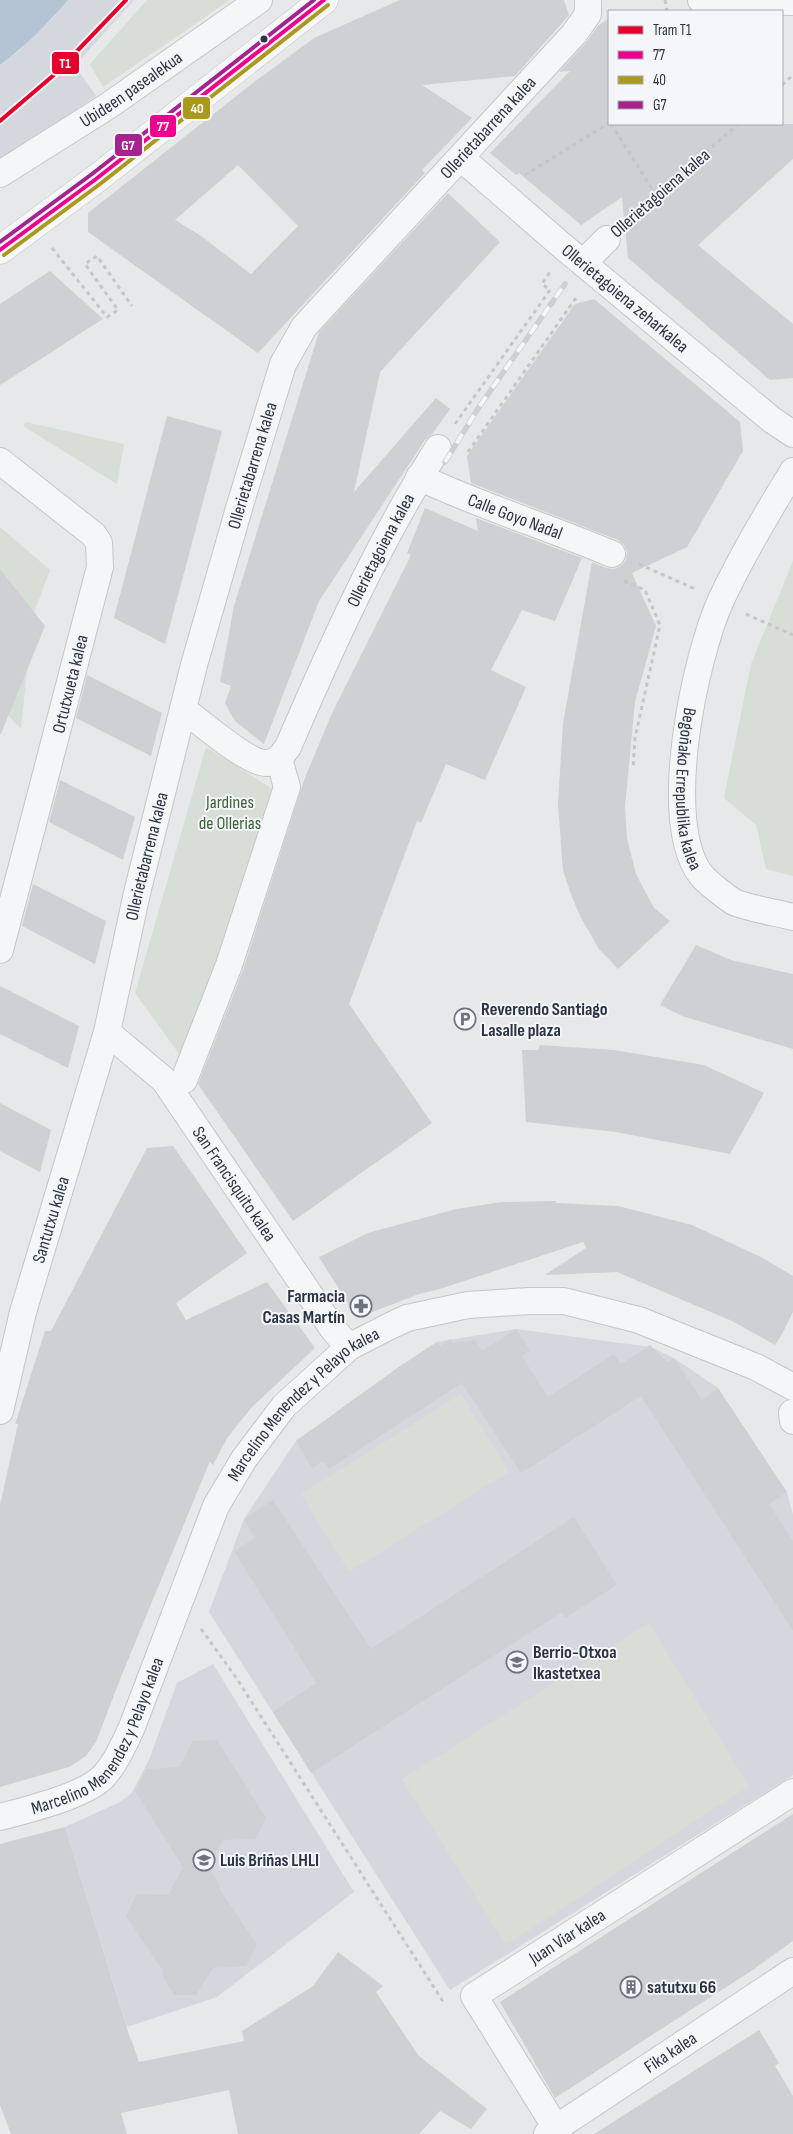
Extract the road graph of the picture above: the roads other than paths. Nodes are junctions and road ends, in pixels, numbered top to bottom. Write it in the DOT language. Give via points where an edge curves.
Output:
graph roads {
  1 [pos="259,0"];
  2 [pos="324,0"];
  3 [pos="588,0"];
  4 [pos="701,0"];
  5 [pos="793,2"];
  6 [pos="461,158"];
  7 [pos="0,174"];
  8 [pos="607,239"];
  9 [pos="0,250"];
  10 [pos="583,263"];
  11 [pos="793,434"];
  12 [pos="438,448"];
  13 [pos="0,461"];
  14 [pos="793,471"];
  15 [pos="419,477"];
  16 [pos="615,566"];
  17 [pos="183,709"];
  18 [pos="279,759"];
  19 [pos="793,917"];
  20 [pos="0,950"];
  21 [pos="107,1032"];
  22 [pos="184,1080"];
  23 [pos="349,1347"];
  24 [pos="793,1407"];
  25 [pos="0,1411"];
  26 [pos="793,1792"];
  27 [pos="0,1817"];
  28 [pos="793,1971"];
  29 [pos="552,2131"];
  1 -- 7 [label="street, Ubideen pasealekua" via="108,106"];
  2 -- 9 [label="street" via="112,167"];
  3 -- 6 [label="street, Ollerietabarrena kalea" via="588,14 574,34"];
  4 -- 5 [label="street"];
  6 -- 10 [label="street, Ollerietagoiena zeharkalea"];
  6 -- 17 [label="street, Ollerietabarrena kalea" via="304,326 283,364"];
  8 -- 10 [label="street, Ollerietagoiena kalea"];
  10 -- 11 [label="street, Ollerietagoiena zeharkalea"];
  12 -- 15 [label="street, Ollerietagoiena kalea"];
  13 -- 20 [label="street, Ortutxueta kalea" via="94,535 99,543 100,567"];
  14 -- 19 [label="street, Begoñako Errepublika kalea" via="759,525 720,602 702,659 686,738 681,800 687,849 702,876 734,902"];
  15 -- 16 [label="street, Calle Goyo Nadal" via="565,534"];
  15 -- 18 [label="street, Ollerietagoiena kalea" via="332,646 288,747"];
  17 -- 18 [label="street" via="257,762"];
  17 -- 21 [label="street, Ollerietabarrena kalea" via="137,893"];
  18 -- 22 [label="street" via="287,787 229,965"];
  21 -- 23 [label="street, San Francisquito kalea" via="164,1080 322,1313"];
  21 -- 25 [label="street, Santutxu kalea" via="28,1293"];
  23 -- 24 [label="street, Marcelino Menendez y Pelayo kalea" via="407,1318 438,1310 520,1301 564,1301 639,1320 747,1363"];
  23 -- 27 [label="street, Marcelino Menendez y Pelayo kalea" via="284,1406 244,1460 216,1506 132,1727 122,1750 103,1777 85,1790"];
  26 -- 29 [label="street, Juan Viar kalea" via="474,1996"];
  28 -- 29 [label="street, Fika kalea"];
}
